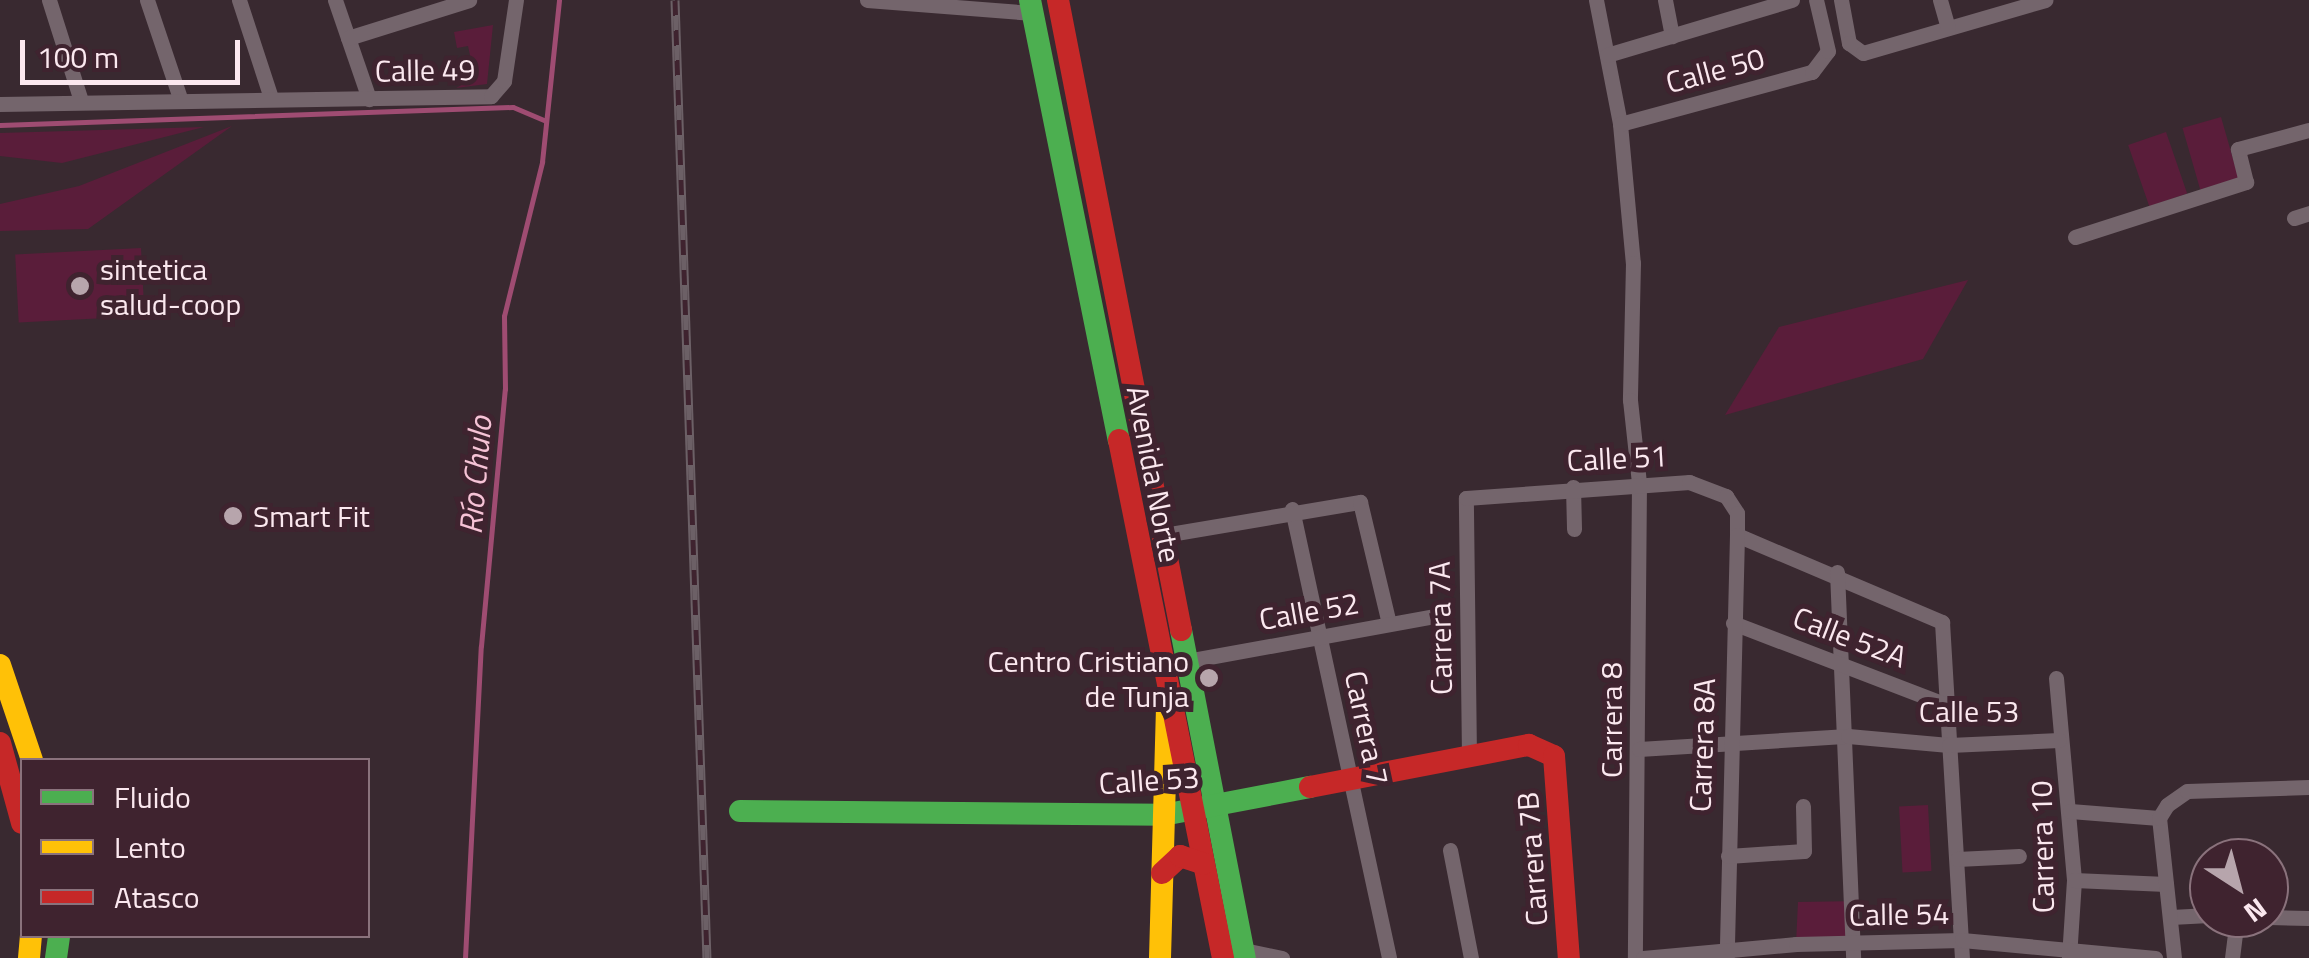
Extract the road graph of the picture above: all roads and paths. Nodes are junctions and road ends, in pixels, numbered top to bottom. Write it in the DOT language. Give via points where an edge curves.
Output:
graph roads {
  1 [pos="49,0"];
  2 [pos="147,0"];
  3 [pos="240,0"];
  4 [pos="335,0"];
  5 [pos="469,0"];
  6 [pos="519,0"];
  7 [pos="866,0"];
  8 [pos="1058,0"];
  9 [pos="1596,0"];
  10 [pos="1665,0"];
  11 [pos="1792,0"];
  12 [pos="1816,0"];
  13 [pos="1841,0"];
  14 [pos="1940,0"];
  15 [pos="2045,0"];
  16 [pos="2027,2"];
  17 [pos="1032,6"];
  18 [pos="1948,28"];
  19 [pos="1672,36"];
  20 [pos="348,38"];
  21 [pos="1607,55"];
  22 [pos="180,98"];
  23 [pos="271,98"];
  24 [pos="368,99"];
  25 [pos="81,101"];
  26 [pos="0,104"];
  27 [pos="1620,124"];
  28 [pos="2309,130"];
  29 [pos="2075,237"];
  30 [pos="1639,483"];
  31 [pos="1574,487"];
  32 [pos="1466,498"];
  33 [pos="1292,509"];
  34 [pos="1574,528"];
  35 [pos="1164,535"];
  36 [pos="1737,535"];
  37 [pos="1837,572"];
  38 [pos="1440,615"];
  39 [pos="1733,623"];
  40 [pos="1389,624"];
  41 [pos="1320,638"];
  42 [pos="1186,662"];
  43 [pos="1844,663"];
  44 [pos="0,665"];
  45 [pos="2056,678"];
  46 [pos="1168,686"];
  47 [pos="1946,705"];
  48 [pos="1848,736"];
  49 [pos="2058,740"];
  50 [pos="0,743"];
  51 [pos="1729,744"];
  52 [pos="1949,745"];
  53 [pos="1640,749"];
  54 [pos="1554,756"];
  55 [pos="1468,757"];
  56 [pos="31,758"];
  57 [pos="1350,781"];
  58 [pos="2309,787"];
  59 [pos="1218,805"];
  60 [pos="1803,806"];
  61 [pos="2070,810"];
  62 [pos="1194,811"];
  63 [pos="740,812"];
  64 [pos="1163,815"];
  65 [pos="20,816"];
  66 [pos="2159,818"];
  67 [pos="1450,850"];
  68 [pos="1728,856"];
  69 [pos="2018,856"];
  70 [pos="1957,859"];
  71 [pos="1204,864"];
  72 [pos="1162,873"];
  73 [pos="2074,880"];
  74 [pos="2166,884"];
  75 [pos="2189,916"];
  76 [pos="2171,917"];
  77 [pos="1962,940"];
  78 [pos="1852,950"];
  79 [pos="2069,953"];
  80 [pos="1238,955"];
  81 [pos="1727,955"];
  82 [pos="2126,956"];
  83 [pos="1160,958"];
  84 [pos="1282,958"];
  85 [pos="1390,958"];
  86 [pos="1472,958"];
  87 [pos="1569,958"];
  88 [pos="1639,958"];
  89 [pos="1962,958"];
  90 [pos="2155,958"];
  91 [pos="2174,958"];
  1 -- 25 [label="street"];
  2 -- 22 [label="street"];
  3 -- 23 [label="street"];
  4 -- 20 [label="street"];
  5 -- 20 [label="street"];
  6 -- 24 [label="street, Calle 49" via="504,80 491,96"];
  7 -- 17 [label="street"];
  8 -- 35 [label="main road, Avenida Norte"];
  9 -- 21 [label="street, Carrera 8"];
  10 -- 19 [label="street"];
  11 -- 19 [label="street"];
  12 -- 27 [label="street, Calle 50" via="1828,51 1823,64"];
  13 -- 18 [label="street" via="1854,52"];
  14 -- 18 [label="street"];
  15 -- 16 [label="street"];
  16 -- 18 [label="street"];
  17 -- 46 [label="main road, Avenida Norte"];
  19 -- 21 [label="street"];
  20 -- 24 [label="street"];
  21 -- 27 [label="street, Carrera 8"];
  22 -- 23 [label="street, Calle 49"];
  22 -- 25 [label="street, Calle 49"];
  23 -- 24 [label="street, Calle 49"];
  25 -- 26 [label="street, Calle 49"];
  27 -- 30 [label="street, Carrera 8" via="1633,264 1630,400"];
  28 -- 29 [label="street" via="2238,150 2246,182"];
  30 -- 31 [label="street, Calle 51"];
  30 -- 36 [label="street, Calle 51" via="1707,484 1737,513"];
  30 -- 53 [label="street, Carrera 8"];
  31 -- 32 [label="street, Calle 51"];
  31 -- 34 [label="street"];
  32 -- 55 [label="street, Carrera 7A"];
  33 -- 35 [label="street"];
  33 -- 40 [label="street, Carrera 7A" via="1360,502"];
  33 -- 41 [label="street, Carrera 7"];
  35 -- 42 [label="main road, Avenida Norte"];
  36 -- 37 [label="street"];
  36 -- 39 [label="street, Carrera 8A"];
  37 -- 43 [label="street"];
  37 -- 47 [label="street" via="1942,622"];
  38 -- 40 [label="street, Calle 52"];
  39 -- 43 [label="street, Calle 52A"];
  39 -- 51 [label="street, Carrera 8A"];
  40 -- 41 [label="street, Calle 52"];
  41 -- 42 [label="street, Calle 52"];
  41 -- 57 [label="street, Carrera 7"];
  42 -- 59 [label="main road, Avenida Norte"];
  43 -- 47 [label="street, Calle 52A"];
  43 -- 48 [label="street"];
  44 -- 56 [label="main road"];
  45 -- 49 [label="street, Carrera 10"];
  46 -- 62 [label="main road, Avenida Norte"];
  46 -- 64 [label="main road"];
  47 -- 52 [label="street"];
  48 -- 51 [label="street, Calle 53"];
  48 -- 52 [label="street, Calle 53"];
  48 -- 78 [label="street"];
  49 -- 52 [label="street, Calle 53"];
  49 -- 61 [label="street, Carrera 10" via="2067,757"];
  50 -- 65 [label="main road"];
  51 -- 53 [label="street, Calle 53"];
  51 -- 68 [label="street, Carrera 8A"];
  52 -- 70 [label="street"];
  53 -- 88 [label="street, Carrera 8"];
  54 -- 55 [label="main road, Calle 53" via="1530,745"];
  54 -- 87 [label="main road, Carrera 7B"];
  55 -- 57 [label="main road, Calle 53"];
  57 -- 59 [label="main road, Calle 53"];
  57 -- 85 [label="street, Carrera 7"];
  58 -- 66 [label="street" via="2174,796"];
  59 -- 62 [label="main road, Calle 53"];
  59 -- 80 [label="main road, Avenida Norte"];
  60 -- 68 [label="street" via="1804,852"];
  61 -- 66 [label="street"];
  61 -- 73 [label="street, Carrera 10"];
  62 -- 64 [label="main road, Calle 53"];
  62 -- 71 [label="main road, Avenida Norte"];
  63 -- 64 [label="main road, Calle 53"];
  64 -- 72 [label="main road"];
  66 -- 74 [label="street"];
  67 -- 86 [label="street"];
  68 -- 81 [label="street, Carrera 8A"];
  69 -- 70 [label="street"];
  70 -- 77 [label="street"];
  71 -- 72 [label="main road" via="1180,856"];
  71 -- 80 [label="main road, Avenida Norte"];
  72 -- 83 [label="main road"];
  73 -- 74 [label="street"];
  73 -- 79 [label="street, Carrera 10"];
  74 -- 76 [label="street"];
  75 -- 76 [label="street"];
  76 -- 91 [label="street"];
  77 -- 78 [label="street, Calle 54"];
  77 -- 79 [label="street, Calle 54"];
  77 -- 89 [label="street"];
  78 -- 81 [label="street, Calle 54"];
  79 -- 82 [label="street, Calle 54"];
  80 -- 84 [label="street"];
  81 -- 88 [label="street, Calle 54"];
  82 -- 90 [label="street, Calle 54"];
}
